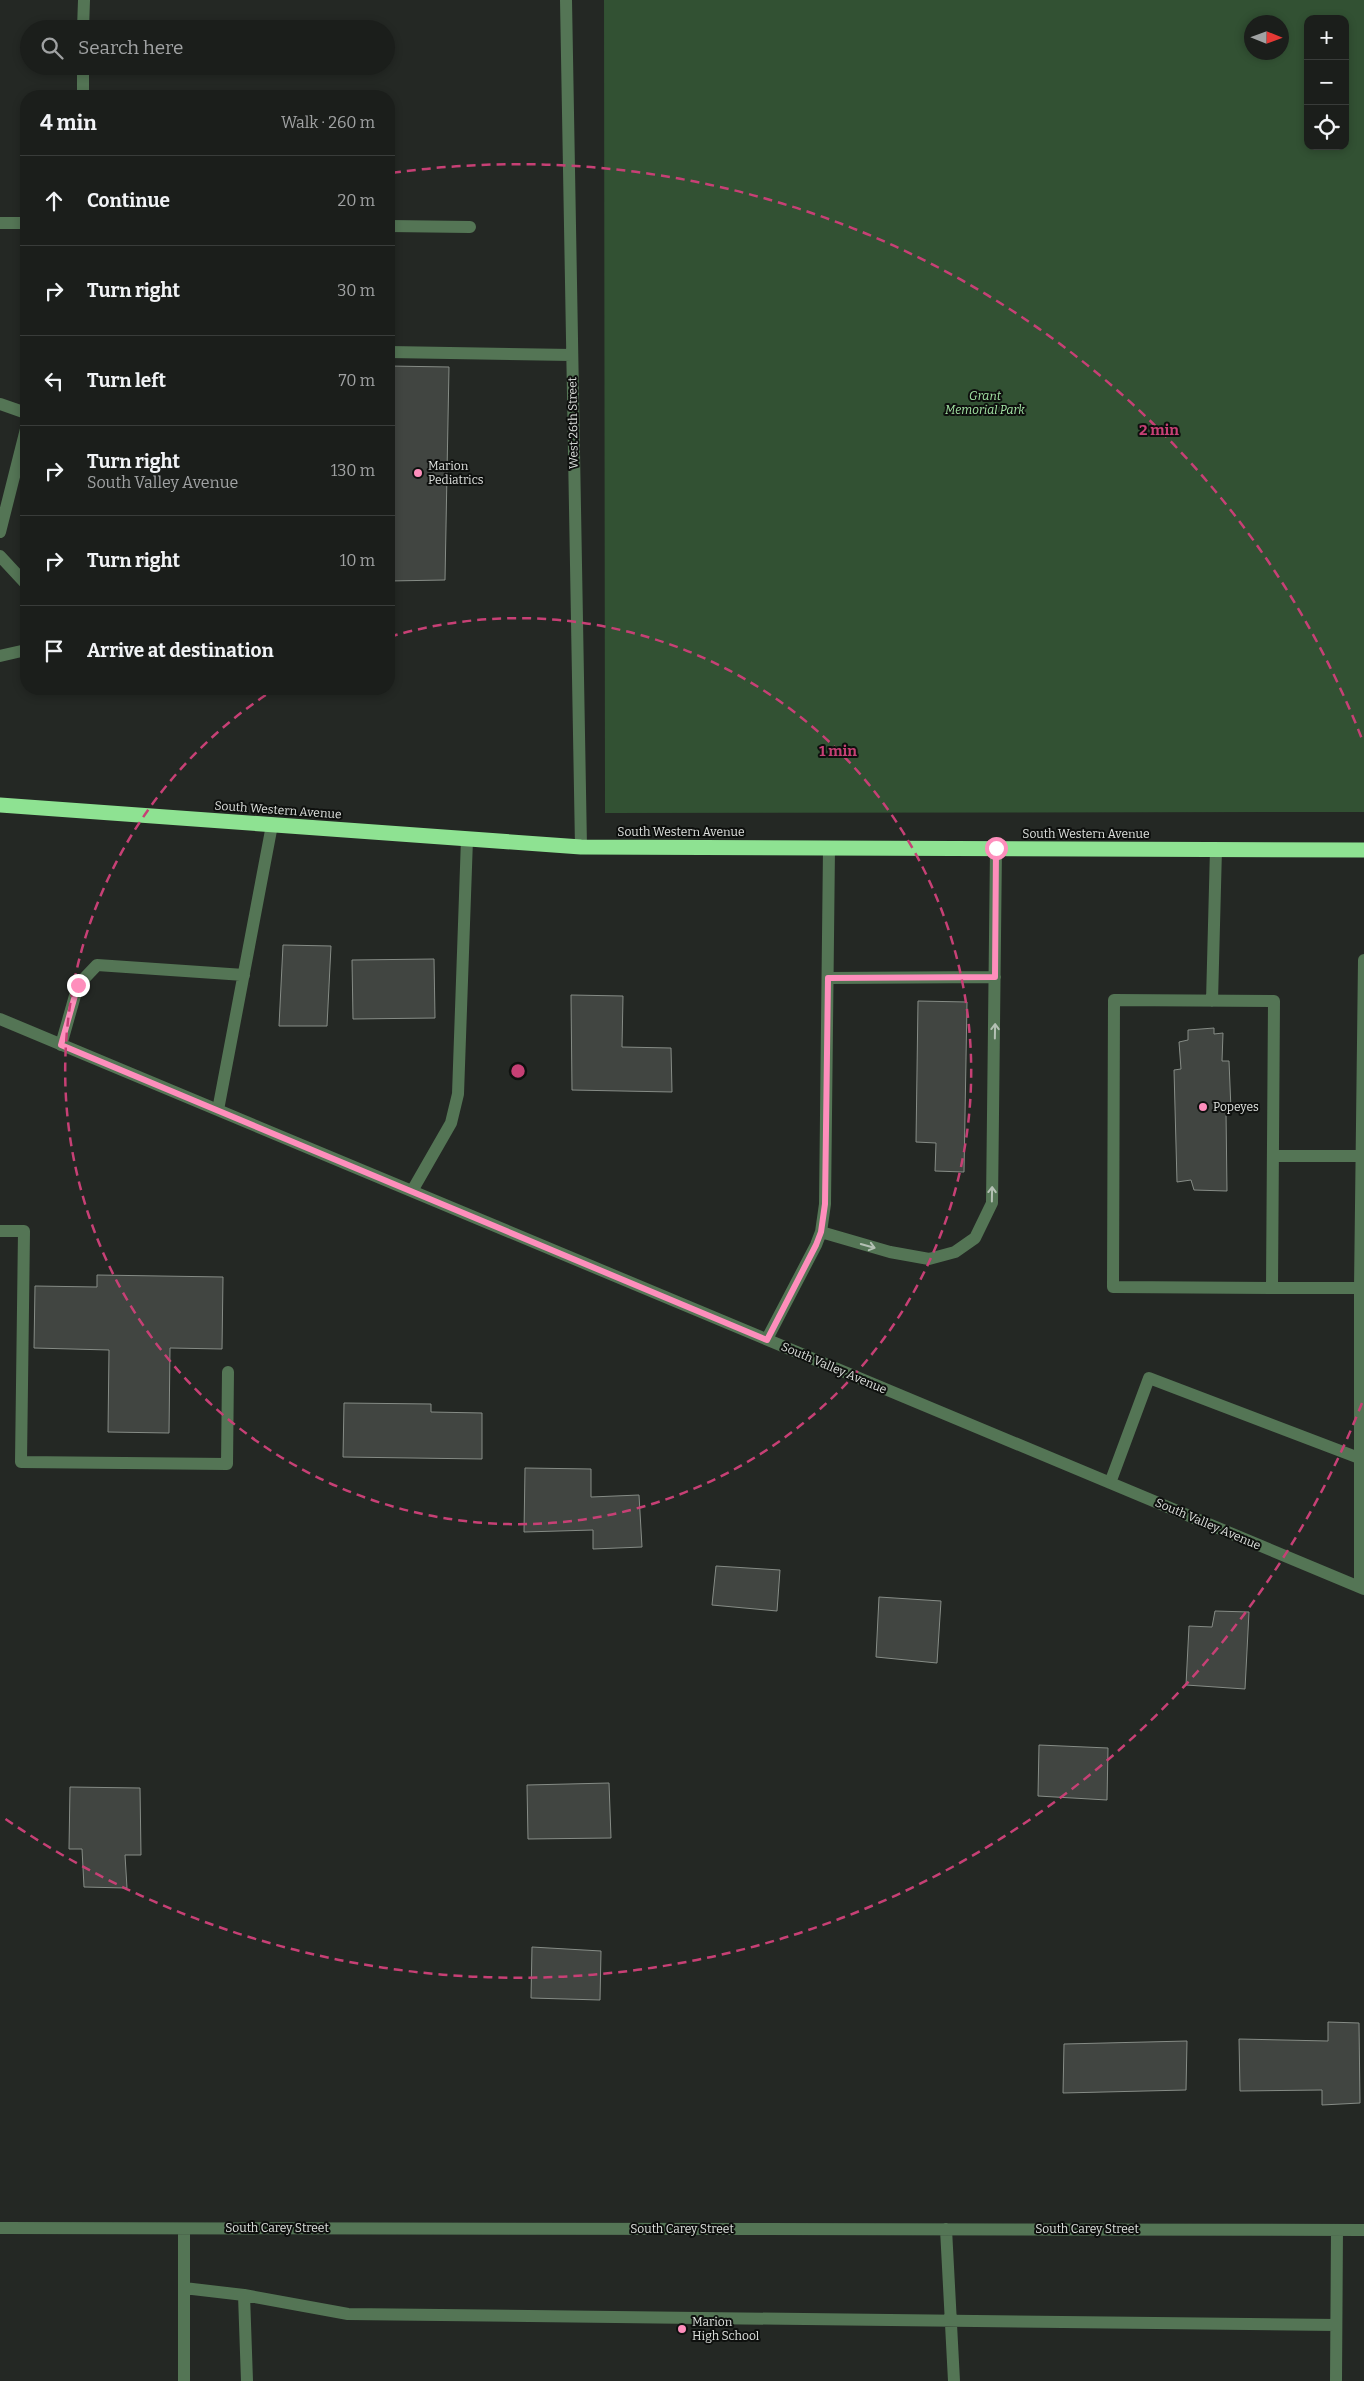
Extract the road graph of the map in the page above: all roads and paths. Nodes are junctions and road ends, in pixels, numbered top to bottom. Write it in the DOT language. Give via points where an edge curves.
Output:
graph roads {
  1 [pos="84,0"];
  2 [pos="566,0"];
  3 [pos="83,20"];
  4 [pos="83,75"];
  5 [pos="82,90"];
  6 [pos="0,223"];
  7 [pos="20,223"];
  8 [pos="395,226"];
  9 [pos="470,227"];
  10 [pos="395,352"];
  11 [pos="572,355"];
  12 [pos="0,404"];
  13 [pos="20,410"];
  14 [pos="20,454"];
  15 [pos="0,532"];
  16 [pos="0,556"];
  17 [pos="20,578"];
  18 [pos="20,651"];
  19 [pos="0,656"];
  20 [pos="0,805"];
  21 [pos="272,825"];
  22 [pos="466,839"];
  23 [pos="581,847"];
  24 [pos="829,848"];
  25 [pos="996,848"];
  26 [pos="1216,849"];
  27 [pos="1364,850"];
  28 [pos="1364,960"];
  29 [pos="244,975"];
  30 [pos="995,977"];
  31 [pos="828,978"];
  32 [pos="1212,1001"];
  33 [pos="0,1019"];
  34 [pos="61,1045"];
  35 [pos="218,1110"];
  36 [pos="1274,1156"];
  37 [pos="1361,1156"];
  38 [pos="1363,1180"];
  39 [pos="412,1191"];
  40 [pos="0,1231"];
  41 [pos="821,1232"];
  42 [pos="1272,1288"];
  43 [pos="1360,1288"];
  44 [pos="767,1340"];
  45 [pos="228,1372"];
  46 [pos="1360,1458"];
  47 [pos="1110,1483"];
  48 [pos="1362,1588"];
  49 [pos="0,2228"];
  50 [pos="184,2229"];
  51 [pos="946,2229"];
  52 [pos="1337,2230"];
  53 [pos="1364,2230"];
  54 [pos="184,2288"];
  55 [pos="244,2296"];
  56 [pos="951,2321"];
  57 [pos="1336,2325"];
  58 [pos="184,2381"];
  59 [pos="247,2381"];
  60 [pos="954,2381"];
  61 [pos="1336,2381"];
  1 -- 3 [label="street"];
  2 -- 11 [label="street, West 26th Street"];
  4 -- 5 [label="street"];
  6 -- 7 [label="street"];
  8 -- 9 [label="street"];
  10 -- 11 [label="street"];
  11 -- 23 [label="street, West 26th Street"];
  12 -- 13 [label="street"];
  14 -- 15 [label="street"];
  16 -- 17 [label="street"];
  18 -- 19 [label="street"];
  20 -- 21 [label="highway, South Western Avenue"];
  21 -- 22 [label="highway, South Western Avenue"];
  21 -- 29 [label="street"];
  22 -- 23 [label="highway, South Western Avenue"];
  22 -- 39 [label="street" via="458,1094 451,1123"];
  23 -- 24 [label="highway, South Western Avenue"];
  24 -- 25 [label="highway, South Western Avenue"];
  24 -- 31 [label="street"];
  25 -- 26 [label="highway, South Western Avenue"];
  25 -- 30 [label="street"];
  26 -- 27 [label="highway, South Western Avenue"];
  26 -- 32 [label="street"];
  28 -- 37 [label="street"];
  29 -- 34 [label="street" via="97,965 78,985"];
  29 -- 35 [label="street"];
  30 -- 31 [label="street"];
  41 -- 30 [label="street, one-way" via="890,1252 929,1259 955,1252 975,1238 992,1203"];
  31 -- 41 [label="street" via="825,1204"];
  32 -- 36 [label="street" via="1274,1001"];
  32 -- 42 [label="street" via="1114,1000 1113,1287"];
  33 -- 34 [label="street, South Valley Avenue"];
  34 -- 35 [label="street, South Valley Avenue"];
  35 -- 39 [label="street, South Valley Avenue"];
  36 -- 37 [label="street"];
  36 -- 42 [label="street"];
  37 -- 38 [label="street"];
  38 -- 43 [label="street"];
  39 -- 44 [label="street, South Valley Avenue"];
  40 -- 45 [label="street" via="24,1232 21,1462 227,1464"];
  41 -- 44 [label="street"];
  42 -- 43 [label="street"];
  43 -- 46 [label="street"];
  44 -- 47 [label="street, South Valley Avenue"];
  46 -- 47 [label="street" via="1149,1378"];
  46 -- 48 [label="street"];
  47 -- 48 [label="street, South Valley Avenue"];
  49 -- 50 [label="street, South Carey Street"];
  50 -- 51 [label="street, South Carey Street"];
  50 -- 54 [label="street"];
  51 -- 52 [label="street, South Carey Street"];
  51 -- 56 [label="street"];
  52 -- 53 [label="street, South Carey Street"];
  52 -- 57 [label="street"];
  54 -- 55 [label="street"];
  54 -- 58 [label="street"];
  55 -- 56 [label="street" via="348,2314"];
  55 -- 59 [label="street"];
  56 -- 57 [label="street"];
  56 -- 60 [label="street"];
  57 -- 61 [label="street"];
}
